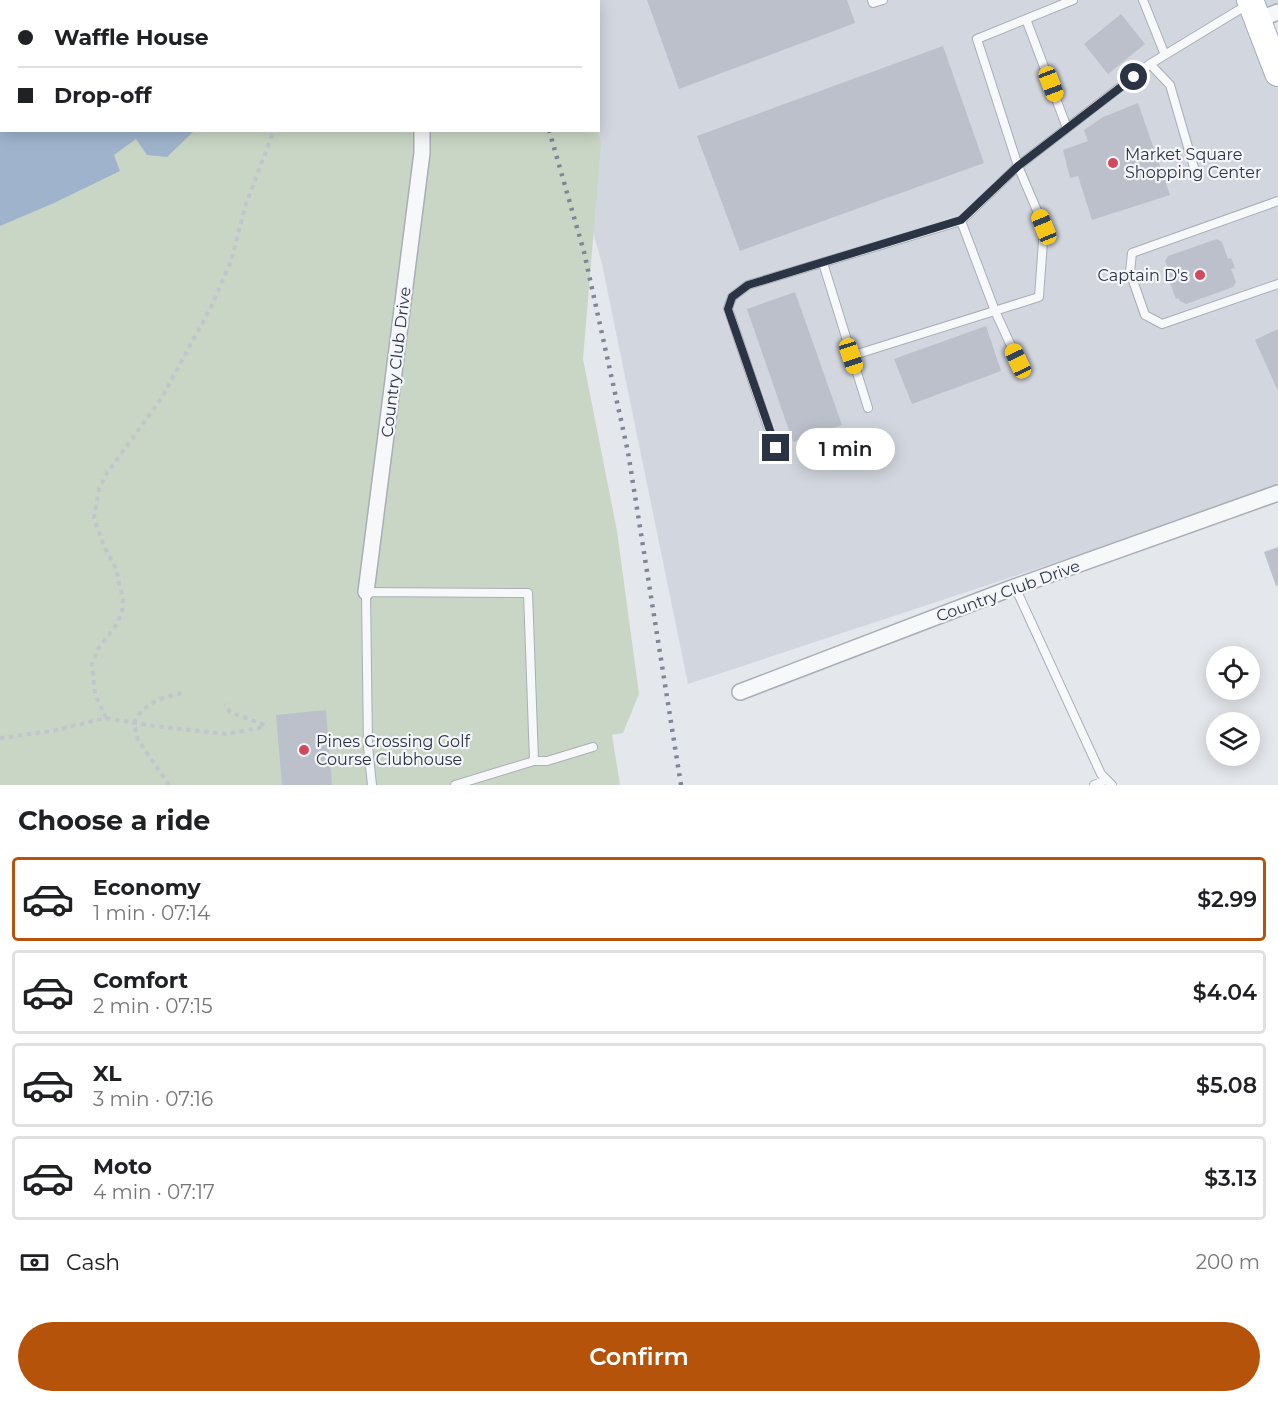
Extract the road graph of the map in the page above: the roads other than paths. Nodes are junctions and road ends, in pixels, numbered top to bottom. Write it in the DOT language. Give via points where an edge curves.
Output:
graph roads {
  1 [pos="872,0"];
  2 [pos="883,0"];
  3 [pos="1073,0"];
  4 [pos="1143,0"];
  5 [pos="1259,9"];
  6 [pos="1026,19"];
  7 [pos="1165,55"];
  8 [pos="1150,64"];
  9 [pos="1278,73"];
  10 [pos="1067,128"];
  11 [pos="422,132"];
  12 [pos="1018,166"];
  13 [pos="1195,171"];
  14 [pos="1278,201"];
  15 [pos="961,220"];
  16 [pos="823,263"];
  17 [pos="1278,284"];
  18 [pos="995,311"];
  19 [pos="851,356"];
  20 [pos="1018,361"];
  21 [pos="868,408"];
  22 [pos="776,448"];
  23 [pos="1278,493"];
  24 [pos="1015,587"];
  25 [pos="366,592"];
  26 [pos="740,692"];
  27 [pos="593,747"];
  28 [pos="534,761"];
  29 [pos="1109,782"];
  30 [pos="372,785"];
  31 [pos="455,785"];
  32 [pos="1094,785"];
  1 -- 2 [label="lane"];
  3 -- 6 [label="lane"];
  4 -- 7 [label="lane"];
  5 -- 7 [label="lane"];
  5 -- 9 [label="main road"];
  6 -- 10 [label="lane"];
  6 -- 12 [label="lane" via="976,39"];
  7 -- 8 [label="lane"];
  8 -- 10 [label="lane"];
  8 -- 13 [label="lane" via="1170,85"];
  10 -- 12 [label="lane"];
  11 -- 25 [label="street, Country Club Drive"];
  12 -- 15 [label="lane"];
  12 -- 18 [label="lane" via="1044,227 1039,297"];
  14 -- 17 [label="lane" via="1132,253 1130,272 1145,315 1162,324"];
  15 -- 16 [label="lane"];
  15 -- 18 [label="lane"];
  16 -- 19 [label="lane"];
  16 -- 22 [label="lane" via="748,285 732,297 728,309"];
  18 -- 19 [label="lane"];
  18 -- 20 [label="lane"];
  19 -- 21 [label="lane"];
  23 -- 24 [label="street, Country Club Drive"];
  24 -- 26 [label="street, Country Club Drive"];
  24 -- 29 [label="lane" via="1101,774"];
  25 -- 28 [label="lane" via="528,593"];
  25 -- 30 [label="lane"];
  27 -- 28 [label="lane" via="547,761"];
  28 -- 31 [label="lane"];
  29 -- 32 [label="lane"];
}
